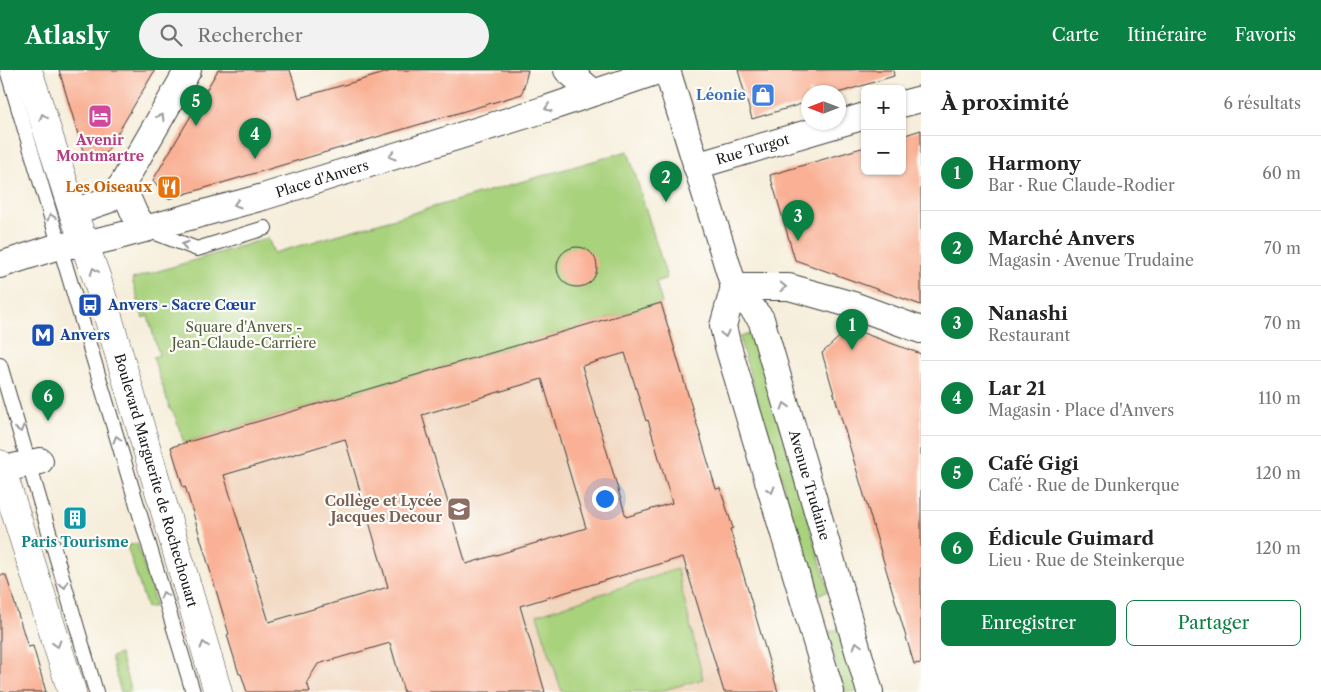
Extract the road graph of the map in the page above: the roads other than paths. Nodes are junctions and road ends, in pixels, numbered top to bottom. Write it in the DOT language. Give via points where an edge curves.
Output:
graph roads {
  1 [pos="7,70"];
  2 [pos="28,70"];
  3 [pos="188,70"];
  4 [pos="566,70"];
  5 [pos="661,70"];
  6 [pos="666,70"];
  7 [pos="594,93"];
  8 [pos="921,99"];
  9 [pos="906,103"];
  10 [pos="861,117"];
  11 [pos="696,166"];
  12 [pos="122,185"];
  13 [pos="73,212"];
  14 [pos="265,228"];
  15 [pos="146,229"];
  16 [pos="64,247"];
  17 [pos="0,265"];
  18 [pos="734,287"];
  19 [pos="921,330"];
  20 [pos="0,365"];
  21 [pos="35,462"];
  22 [pos="1,468"];
  23 [pos="72,692"];
  24 [pos="96,692"];
  25 [pos="193,692"];
  26 [pos="218,692"];
  27 [pos="832,692"];
  28 [pos="870,692"];
  16 -- 1 [label="lane, Boulevard Marguerite de Rochechouart, one-way"];
  13 -- 2 [label="main road, Boulevard Marguerite de Rochechouart, one-way"];
  12 -- 3 [label="street, one-way"];
  4 -- 7 [label="street"];
  5 -- 7 [label="street, Place d'Anvers"];
  6 -- 11 [label="street, Avenue Trudaine"];
  7 -- 15 [label="street, Place d'Anvers, one-way" via="263,197"];
  8 -- 9 [label="street"];
  10 -- 11 [label="street, Rue Turgot"];
  11 -- 18 [label="street, Avenue Trudaine"];
  12 -- 13 [label="street" via="108,200"];
  12 -- 15 [label="street" via="134,215"];
  13 -- 16 [label="main road, Boulevard Marguerite de Rochechouart"];
  14 -- 15 [label="lane, one-way" via="197,249"];
  15 -- 16 [label="street, Place d'Anvers"];
  16 -- 17 [label="street, Place d'Anvers"];
  25 -- 16 [label="lane, Boulevard Marguerite de Rochechouart, one-way"];
  26 -- 16 [label="main road, Boulevard Marguerite de Rochechouart, one-way" via="131,394"];
  18 -- 19 [label="street, one-way" via="789,287"];
  18 -- 27 [label="street, one-way" via="723,326"];
  28 -- 18 [label="street, Avenue Trudaine, one-way" via="760,319"];
  20 -- 21 [label="lane, one-way"];
  21 -- 22 [label="street"];
  21 -- 24 [label="lane, one-way"];
  22 -- 23 [label="main road, one-way"];
}
